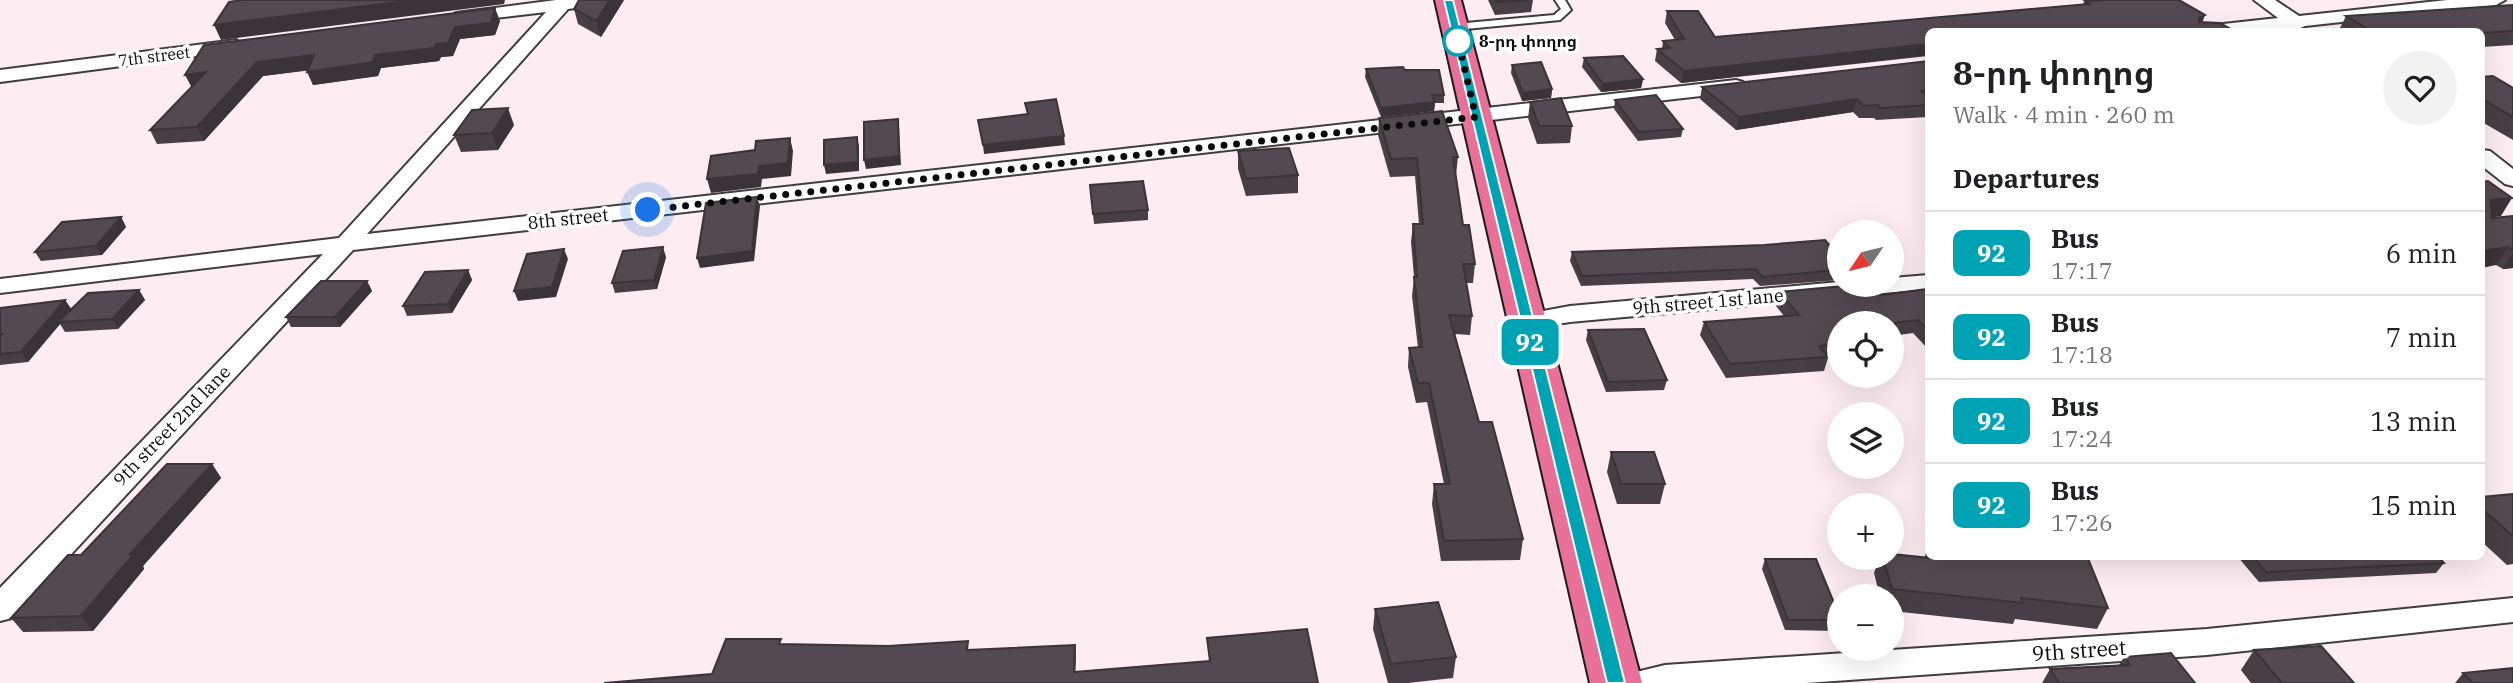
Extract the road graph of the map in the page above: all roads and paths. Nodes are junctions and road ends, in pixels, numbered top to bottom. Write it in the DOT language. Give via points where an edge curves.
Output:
graph roads {
  1 [pos="599,0"];
  2 [pos="1560,0"];
  3 [pos="2263,0"];
  4 [pos="2496,0"];
  5 [pos="563,5"];
  6 [pos="1452,14"];
  7 [pos="439,20"];
  8 [pos="2301,26"];
  9 [pos="2269,28"];
  10 [pos="261,43"];
  11 [pos="0,76"];
  12 [pos="1752,85"];
  13 [pos="1476,117"];
  14 [pos="2485,158"];
  15 [pos="2513,179"];
  16 [pos="346,244"];
  17 [pos="1925,282"];
  18 [pos="1904,284"];
  19 [pos="0,286"];
  20 [pos="1827,291"];
  21 [pos="1525,321"];
  22 [pos="0,609"];
  23 [pos="2513,610"];
  24 [pos="1616,683"];
  25 [pos="1644,683"];
  1 -- 5 [label="street"];
  2 -- 6 [label="lane" via="1566,10 1557,18"];
  3 -- 8 [label="street"];
  4 -- 8 [label="street"];
  5 -- 7 [label="street"];
  5 -- 16 [label="street, 9th street 2nd lane"];
  6 -- 13 [label="main road"];
  8 -- 9 [label="street"];
  10 -- 11 [label="street, 7th street"];
  12 -- 13 [label="street, 8th street"];
  13 -- 16 [label="street, 8th street"];
  13 -- 21 [label="main road"];
  14 -- 15 [label="street"];
  16 -- 19 [label="street, 8th street"];
  16 -- 22 [label="street, 9th street 2nd lane"];
  17 -- 18 [label="street, 9th street 1st lane"];
  20 -- 21 [label="street, 9th street 1st lane"];
  21 -- 24 [label="main road"];
  23 -- 25 [label="street, 9th street" via="2207,642"];
}
